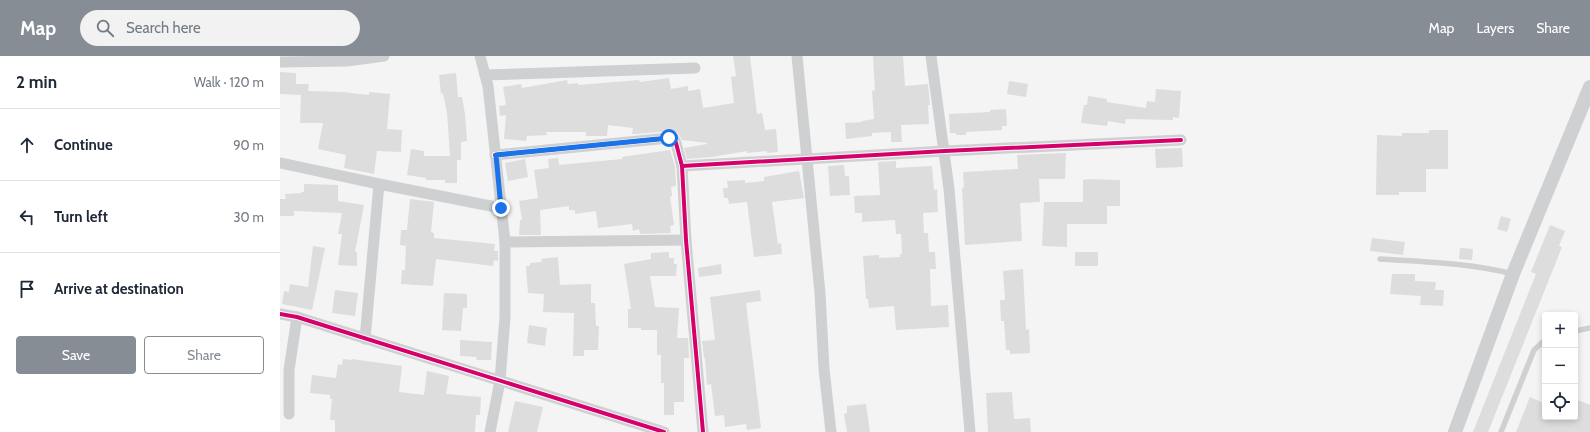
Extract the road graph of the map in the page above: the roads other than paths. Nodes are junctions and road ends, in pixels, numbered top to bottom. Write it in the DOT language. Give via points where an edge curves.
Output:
graph roads {
  1 [pos="384,56"];
  2 [pos="480,56"];
  3 [pos="797,56"];
  4 [pos="932,56"];
  5 [pos="347,58"];
  6 [pos="280,62"];
  7 [pos="695,68"];
  8 [pos="485,75"];
  9 [pos="1590,87"];
  10 [pos="1181,140"];
  11 [pos="944,151"];
  12 [pos="496,155"];
  13 [pos="807,159"];
  14 [pos="280,163"];
  15 [pos="682,166"];
  16 [pos="379,184"];
  17 [pos="501,208"];
  18 [pos="686,240"];
  19 [pos="505,242"];
  20 [pos="1380,259"];
  21 [pos="1513,274"];
  22 [pos="280,314"];
  23 [pos="297,318"];
  24 [pos="1590,328"];
  25 [pos="1578,330"];
  26 [pos="365,339"];
  27 [pos="1542,343"];
  28 [pos="285,372"];
  29 [pos="500,381"];
  30 [pos="289,414"];
  31 [pos="490,432"];
  32 [pos="664,432"];
  33 [pos="703,432"];
  34 [pos="831,432"];
  35 [pos="970,432"];
  36 [pos="1455,432"];
  37 [pos="1501,432"];
  1 -- 5 [label="street"];
  2 -- 8 [label="street"];
  3 -- 13 [label="street"];
  4 -- 11 [label="street"];
  5 -- 6 [label="street"];
  7 -- 8 [label="street"];
  8 -- 12 [label="street"];
  9 -- 21 [label="street"];
  10 -- 11 [label="street"];
  11 -- 13 [label="street"];
  11 -- 35 [label="street"];
  12 -- 15 [label="street" via="669,138 674,139 676,143"];
  12 -- 17 [label="street"];
  13 -- 15 [label="street"];
  13 -- 34 [label="street"];
  14 -- 16 [label="street"];
  15 -- 18 [label="street"];
  16 -- 17 [label="street"];
  16 -- 26 [label="street"];
  17 -- 19 [label="street"];
  18 -- 19 [label="street"];
  18 -- 33 [label="street"];
  19 -- 29 [label="street" via="506,317"];
  20 -- 21 [label="lane" via="1485,267"];
  21 -- 36 [label="street"];
  22 -- 23 [label="street"];
  23 -- 26 [label="street"];
  23 -- 28 [label="street"];
  24 -- 25 [label="lane"];
  26 -- 29 [label="street"];
  27 -- 37 [label="lane" via="1534,350"];
  28 -- 30 [label="street"];
  29 -- 31 [label="street"];
  29 -- 32 [label="street"];
}
